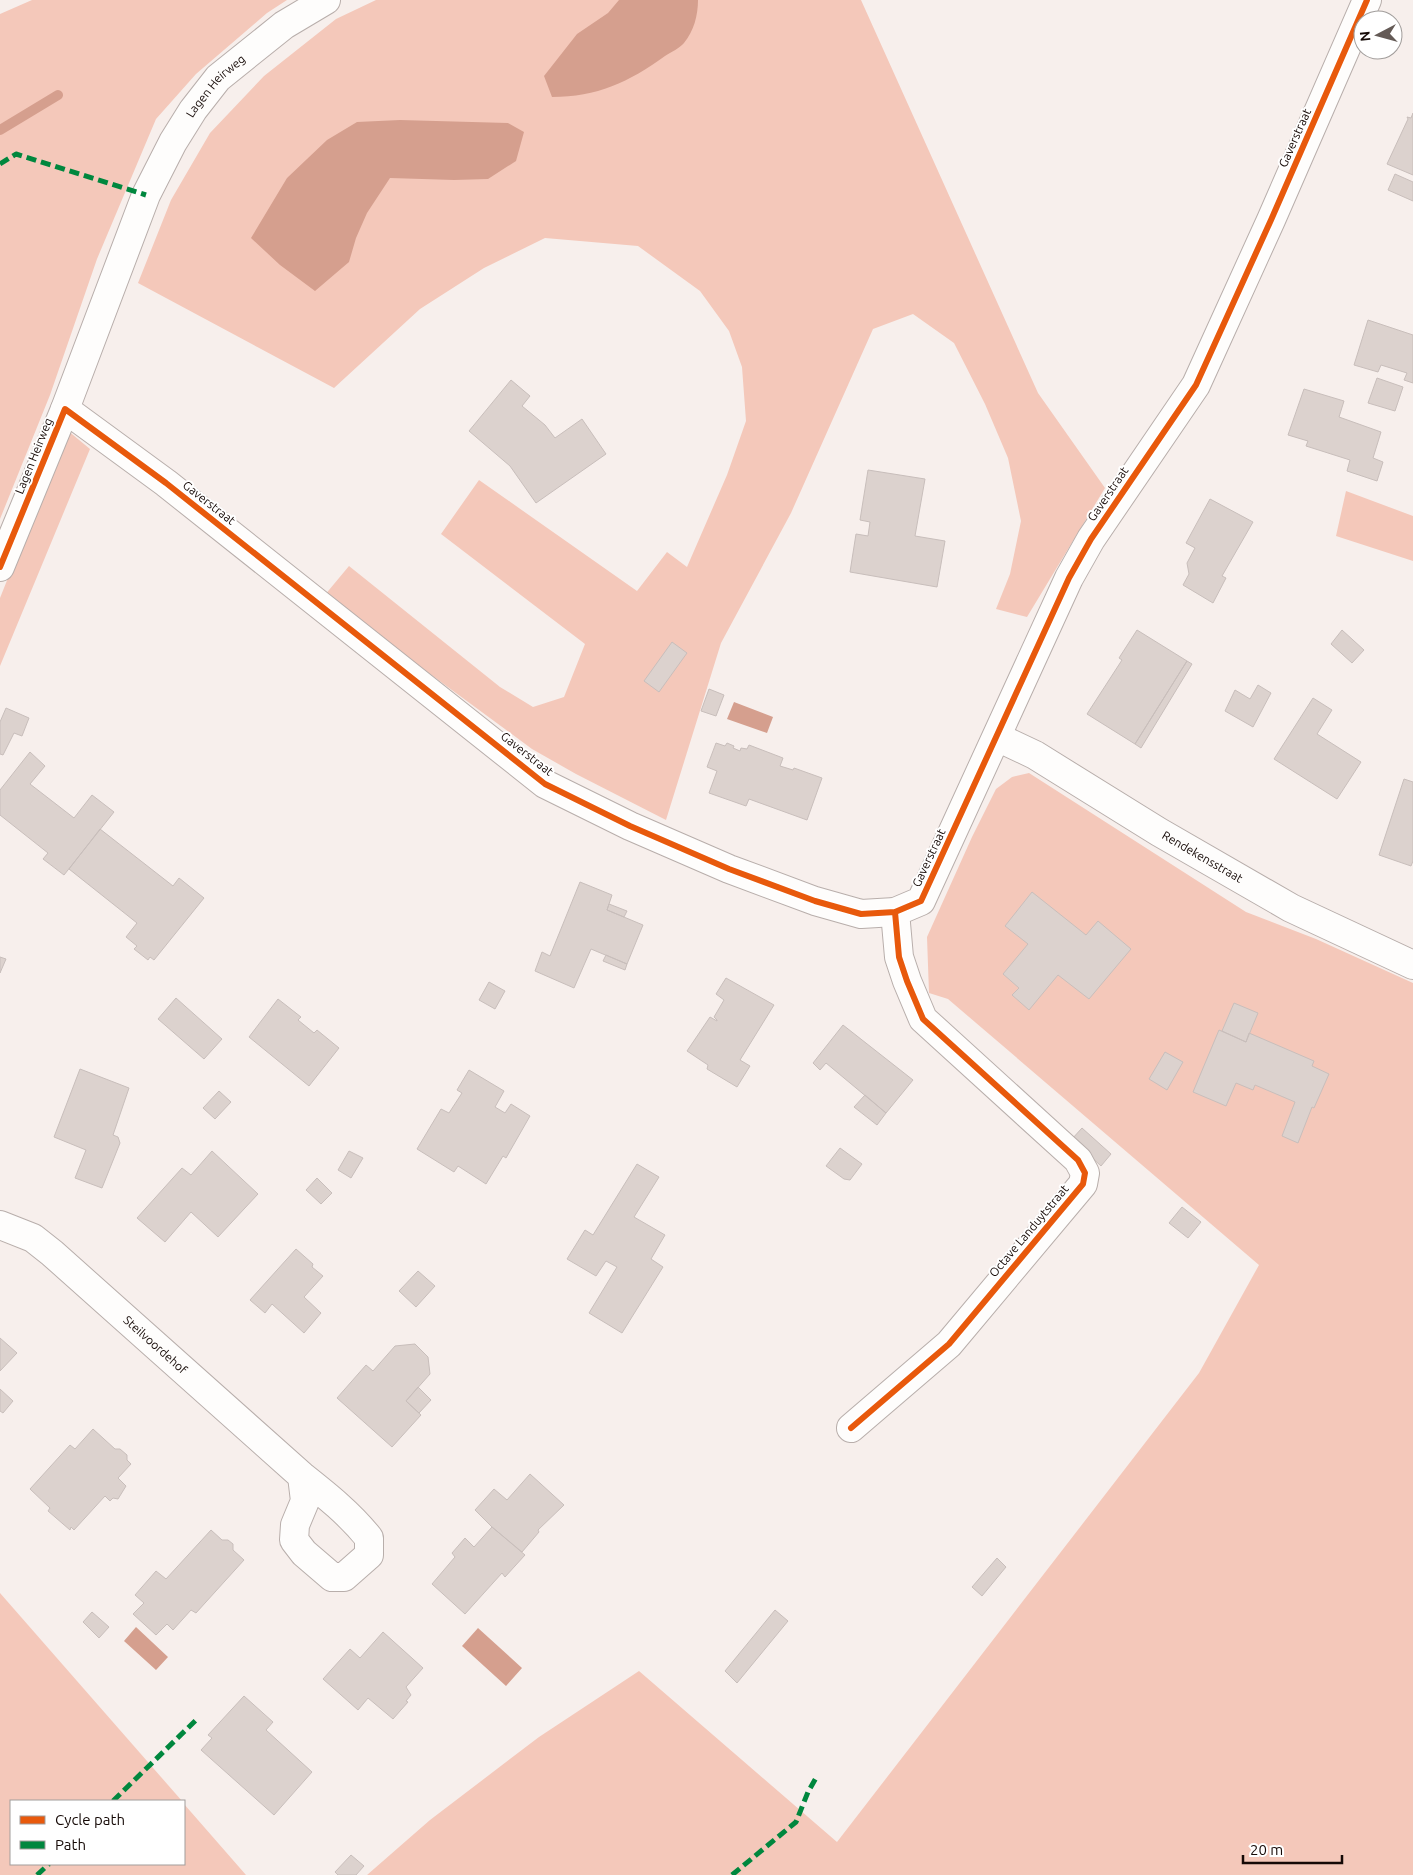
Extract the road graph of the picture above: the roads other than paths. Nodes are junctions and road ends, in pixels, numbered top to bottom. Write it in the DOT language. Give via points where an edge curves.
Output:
graph roads {
  1 [pos="326,0"];
  2 [pos="1367,0"];
  3 [pos="65,410"];
  4 [pos="0,567"];
  5 [pos="997,737"];
  6 [pos="895,912"];
  7 [pos="1413,965"];
  8 [pos="0,1225"];
  9 [pos="851,1428"];
  10 [pos="302,1476"];
  1 -- 3 [label="street, Lagen Heirweg" via="284,25 218,78 172,142 146,195"];
  2 -- 5 [label="street, Gaverstraat" via="1196,385 1091,539 1069,578"];
  3 -- 4 [label="street, Lagen Heirweg"];
  3 -- 6 [label="street, Gaverstraat" via="166,482 545,784 729,869 815,901 861,914"];
  5 -- 6 [label="street, Gaverstraat" via="921,901"];
  5 -- 7 [label="street, Rendekensstraat" via="1035,755 1291,908"];
  6 -- 9 [label="street, Octave Landuytstraat" via="899,957 923,1019 1078,1160 1085,1173 1083,1184 949,1344"];
  8 -- 10 [label="street, Steilvoordehof" via="32,1238 52,1253"];
}
